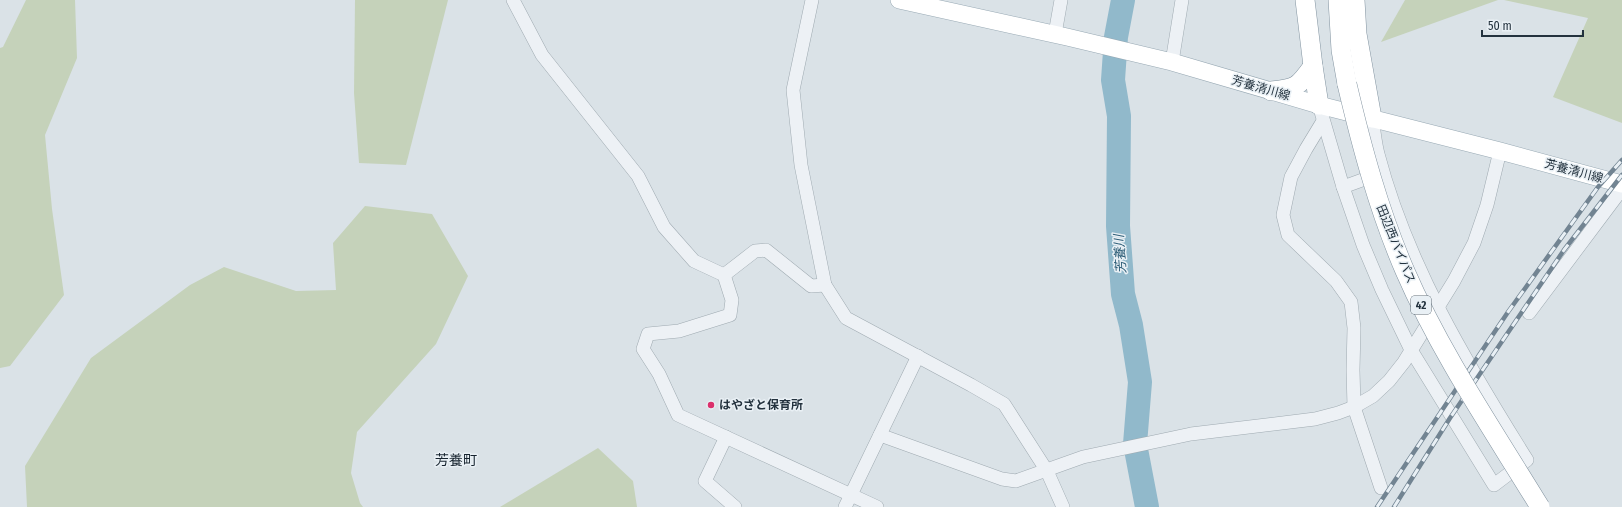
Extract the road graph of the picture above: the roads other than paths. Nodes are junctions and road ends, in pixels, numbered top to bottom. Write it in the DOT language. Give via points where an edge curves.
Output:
graph roads {
  1 [pos="513,0"];
  2 [pos="812,0"];
  3 [pos="899,0"];
  4 [pos="1061,0"];
  5 [pos="1182,0"];
  6 [pos="1305,0"];
  7 [pos="1338,0"];
  8 [pos="1355,0"];
  9 [pos="1061,36"];
  10 [pos="1167,61"];
  11 [pos="1312,66"];
  12 [pos="1271,91"];
  13 [pos="1321,113"];
  14 [pos="1372,118"];
  15 [pos="1500,151"];
  16 [pos="1386,181"];
  17 [pos="1622,184"];
  18 [pos="1343,187"];
  19 [pos="1622,189"];
  20 [pos="724,275"];
  21 [pos="825,285"];
  22 [pos="1438,307"];
  23 [pos="1529,313"];
  24 [pos="1411,350"];
  25 [pos="918,356"];
  26 [pos="1354,407"];
  27 [pos="880,435"];
  28 [pos="726,437"];
  29 [pos="1047,471"];
  30 [pos="1381,488"];
  31 [pos="848,501"];
  32 [pos="735,507"];
  33 [pos="877,507"];
  34 [pos="1063,507"];
  35 [pos="1540,507"];
  1 -- 20 [label="street" via="542,55 638,176 664,227 694,261"];
  2 -- 21 [label="street" via="793,90 800,165"];
  3 -- 9 [label="main road, 芳養清川線"];
  4 -- 9 [label="street"];
  5 -- 10 [label="street"];
  6 -- 11 [label="highway"];
  7 -- 35 [label="highway, 田辺西バイパス / 42, bridge" via="1341,50 1347,84 1361,144 1390,235 1445,350"];
  8 -- 14 [label="highway"];
  9 -- 10 [label="main road, 芳養清川線"];
  10 -- 12 [label="main road, 芳養清川線"];
  11 -- 12 [label="highway" via="1298,85"];
  11 -- 13 [label="highway"];
  12 -- 13 [label="main road, 芳養清川線"];
  13 -- 14 [label="main road, 芳養清川線"];
  13 -- 18 [label="street"];
  13 -- 26 [label="street" via="1291,178 1283,215 1288,235 1336,281 1350,302 1354,328"];
  14 -- 15 [label="main road, 芳養清川線"];
  14 -- 16 [label="street"];
  15 -- 17 [label="main road, 芳養清川線"];
  15 -- 22 [label="street" via="1487,205 1474,243"];
  16 -- 18 [label="street" via="1365,179"];
  16 -- 22 [label="street" via="1406,238"];
  18 -- 24 [label="street" via="1363,245"];
  19 -- 23 [label="street"];
  20 -- 21 [label="street" via="755,251 766,250 811,286"];
  20 -- 28 [label="street" via="732,300 730,315 679,331 648,334 643,349 659,374 678,415"];
  21 -- 25 [label="street" via="846,318"];
  22 -- 24 [label="street"];
  22 -- 24 [label="street" via="1482,387 1527,460 1494,485"];
  24 -- 26 [label="street" via="1389,381 1373,396"];
  25 -- 27 [label="street"];
  25 -- 29 [label="street" via="1004,404"];
  26 -- 29 [label="street" via="1315,419 1191,434 1082,457"];
  26 -- 30 [label="street"];
  27 -- 29 [label="street" via="1002,479 1016,481"];
  27 -- 31 [label="street"];
  28 -- 31 [label="street"];
  28 -- 32 [label="street" via="706,481"];
  29 -- 34 [label="street"];
  31 -- 33 [label="street"];
}
